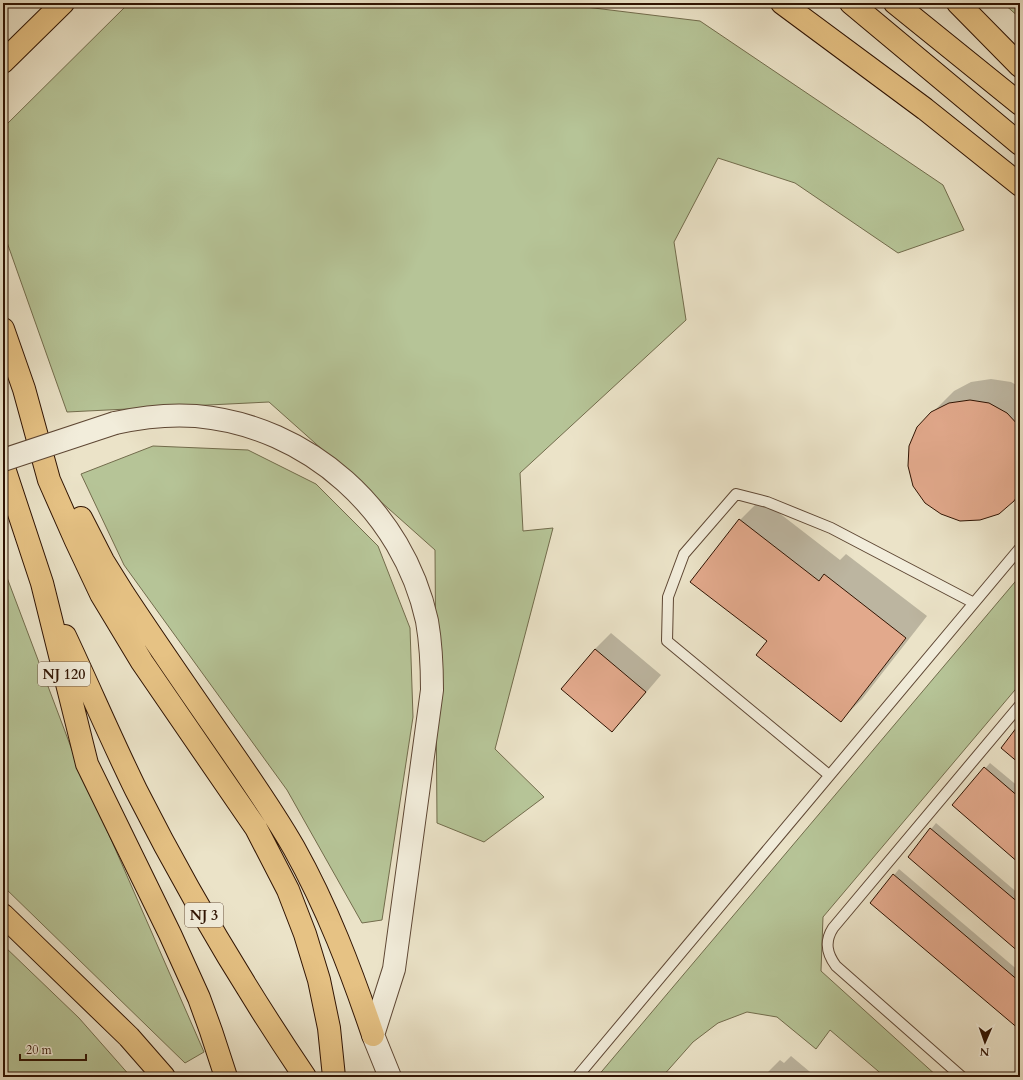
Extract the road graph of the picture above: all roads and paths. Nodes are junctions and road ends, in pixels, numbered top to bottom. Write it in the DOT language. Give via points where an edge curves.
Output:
graph roads {
  1 [pos="63,3"];
  2 [pos="78,3"];
  3 [pos="782,3"];
  4 [pos="851,3"];
  5 [pos="895,3"];
  6 [pos="958,3"];
  7 [pos="31,35"];
  8 [pos="3,62"];
  9 [pos="1020,66"];
  10 [pos="1020,104"];
  11 [pos="1020,144"];
  12 [pos="1020,185"];
  13 [pos="3,329"];
  14 [pos="24,389"];
  15 [pos="3,460"];
  16 [pos="3,465"];
  17 [pos="1020,548"];
  18 [pos="42,583"];
  19 [pos="974,603"];
  20 [pos="1020,705"];
  21 [pos="829,775"];
  22 [pos="3,914"];
  23 [pos="373,1034"];
  24 [pos="164,1077"];
  25 [pos="226,1077"];
  26 [pos="305,1077"];
  27 [pos="334,1077"];
  28 [pos="390,1077"];
  29 [pos="577,1077"];
  30 [pos="962,1077"];
  1 -- 7 [label="highway"];
  2 -- 7 [label="highway"];
  3 -- 12 [label="highway" via="925,109"];
  4 -- 11 [label="highway"];
  5 -- 10 [label="highway"];
  6 -- 9 [label="highway"];
  7 -- 8 [label="highway"];
  13 -- 14 [label="highway"];
  14 -- 23 [label="highway" via="75,505 103,561 294,848 351,970"];
  14 -- 27 [label="highway" via="49,480 101,594 142,662 242,806 267,847 297,910 319,980 329,1028"];
  15 -- 23 [label="street, bridge" via="115,423 152,417 196,416 219,419 243,425 291,444 330,468 363,497 391,532 412,575 427,621 432,690 394,969"];
  16 -- 18 [label="highway, NJ 3"];
  17 -- 19 [label="lane"];
  18 -- 25 [label="highway, NJ 120" via="87,764 199,998"];
  18 -- 26 [label="highway, NJ 3" via="115,746 173,860 254,1000"];
  19 -- 21 [label="lane"];
  19 -- 21 [label="lane" via="831,528 767,502 736,494 684,554 668,597 667,641"];
  20 -- 30 [label="lane" via="833,928 827,942 831,960 836,966"];
  21 -- 29 [label="lane"];
  22 -- 24 [label="highway" via="129,1037"];
  23 -- 28 [label="street"];
}
